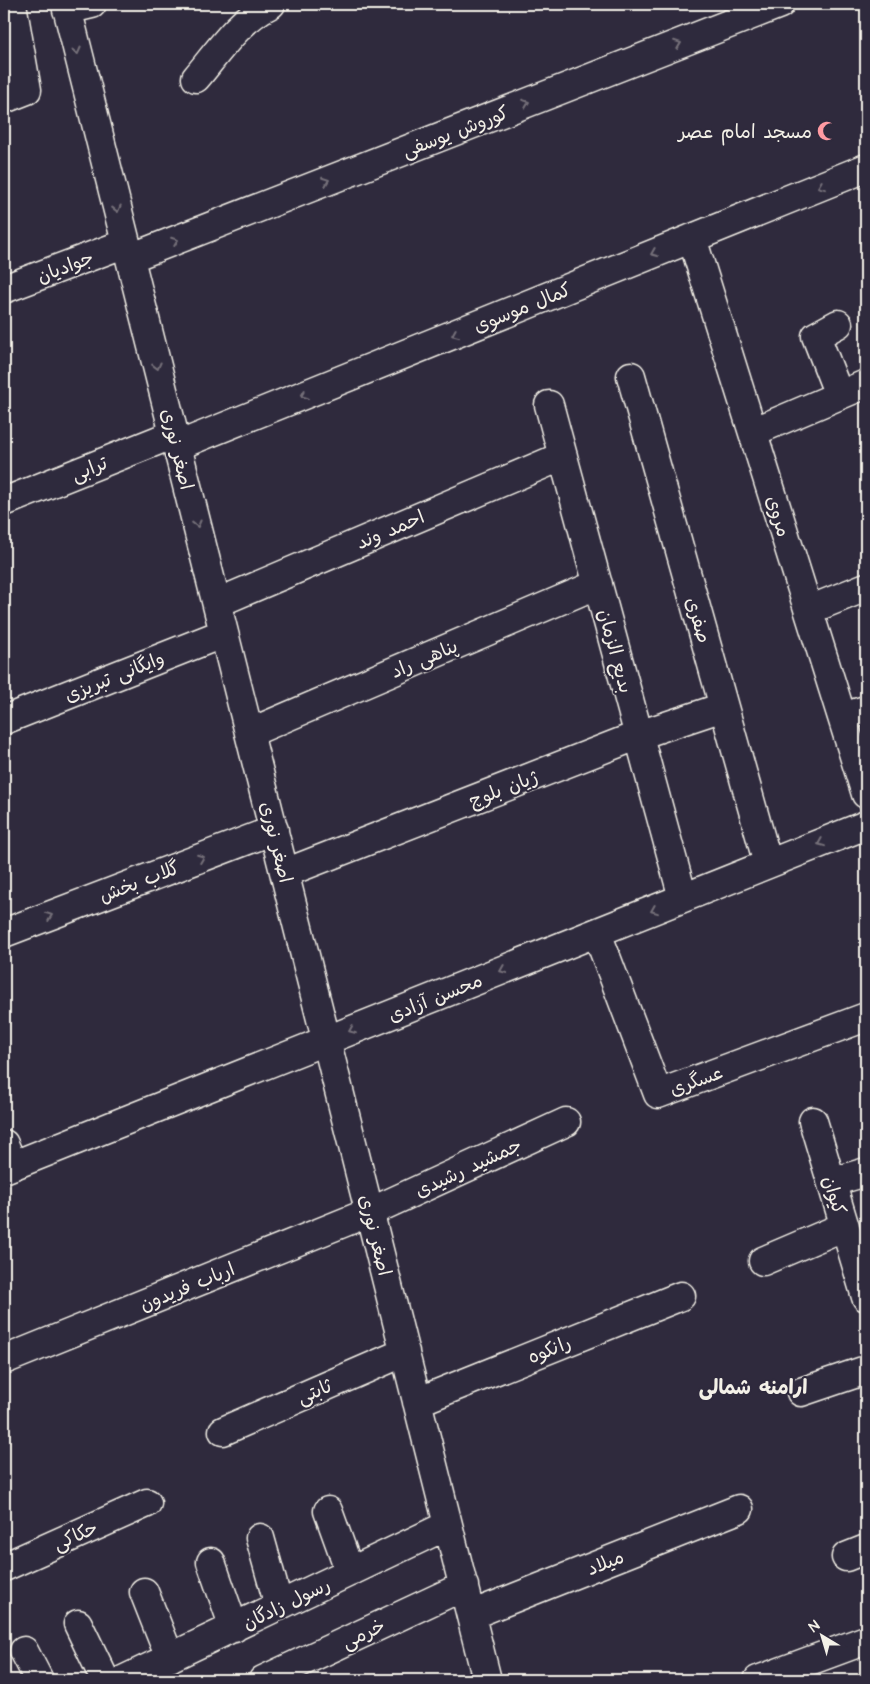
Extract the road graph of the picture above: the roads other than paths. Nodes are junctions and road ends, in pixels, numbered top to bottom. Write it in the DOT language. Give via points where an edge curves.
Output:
graph roads {
  1 [pos="12,4"];
  2 [pos="271,4"];
  3 [pos="780,4"];
  4 [pos="75,6"];
  5 [pos="196,78"];
  6 [pos="4,99"];
  7 [pos="866,168"];
  8 [pos="692,238"];
  9 [pos="128,251"];
  10 [pos="4,289"];
  11 [pos="838,324"];
  12 [pos="630,376"];
  13 [pos="866,384"];
  14 [pos="839,395"];
  15 [pos="549,405"];
  16 [pos="753,432"];
  17 [pos="176,440"];
  18 [pos="563,456"];
  19 [pos="4,502"];
  20 [pos="598,584"];
  21 [pos="866,587"];
  22 [pos="216,602"];
  23 [pos="809,610"];
  24 [pos="224,633"];
  25 [pos="723,707"];
  26 [pos="854,713"];
  27 [pos="4,720"];
  28 [pos="249,733"];
  29 [pos="639,735"];
  30 [pos="866,794"];
  31 [pos="866,825"];
  32 [pos="274,830"];
  33 [pos="768,864"];
  34 [pos="285,874"];
  35 [pos="683,898"];
  36 [pos="4,933"];
  37 [pos="597,933"];
  38 [pos="866,1017"];
  39 [pos="327,1040"];
  40 [pos="813,1121"];
  41 [pos="566,1122"];
  42 [pos="7,1159"];
  43 [pos="866,1172"];
  44 [pos="832,1182"];
  45 [pos="370,1212"];
  46 [pos="845,1226"];
  47 [pos="764,1261"];
  48 [pos="681,1296"];
  49 [pos="866,1297"];
  50 [pos="405,1352"];
  51 [pos="4,1360"];
  52 [pos="866,1370"];
  53 [pos="801,1392"];
  54 [pos="418,1402"];
  55 [pos="223,1431"];
  56 [pos="147,1503"];
  57 [pos="739,1509"];
  58 [pos="328,1511"];
  59 [pos="448,1525"];
  60 [pos="260,1538"];
  61 [pos="211,1562"];
  62 [pos="4,1567"];
  63 [pos="350,1572"];
  64 [pos="464,1586"];
  65 [pos="144,1592"];
  66 [pos="279,1606"];
  67 [pos="471,1615"];
  68 [pos="78,1624"];
  69 [pos="234,1628"];
  70 [pos="863,1649"];
  71 [pos="24,1652"];
  72 [pos="170,1658"];
  73 [pos="39,1680"];
  74 [pos="105,1680"];
  75 [pos="123,1680"];
  76 [pos="263,1680"];
  77 [pos="488,1680"];
  78 [pos="758,1680"];
  1 -- 6 [label="street" via="27,90"];
  2 -- 5 [label="street" via="248,18"];
  9 -- 3 [label="street, کوروش یوسفی, one-way"];
  4 -- 9 [label="street, اصغر نوری, one-way"];
  7 -- 8 [label="street, کمال موسوی, one-way"];
  8 -- 16 [label="street, مروی"];
  8 -- 17 [label="street, کمال موسوی, one-way"];
  9 -- 10 [label="street, جوادیان"];
  9 -- 17 [label="street, اصغر نوری, one-way"];
  11 -- 14 [label="street" via="816,336"];
  12 -- 25 [label="street, صفری"];
  13 -- 14 [label="street"];
  14 -- 16 [label="street"];
  15 -- 18 [label="street, بدیع الزمان"];
  16 -- 23 [label="street, مروی"];
  17 -- 19 [label="street, ترابی"];
  17 -- 22 [label="street, اصغر نوری, one-way"];
  18 -- 20 [label="street, بدیع الزمان"];
  18 -- 22 [label="street, احمد وند"];
  20 -- 28 [label="street, پناهی راد"];
  20 -- 29 [label="street, بدیع الزمان"];
  21 -- 23 [label="street"];
  22 -- 24 [label="street, اصغر نوری"];
  23 -- 26 [label="street, مروی"];
  24 -- 27 [label="street, وایگانی تبریزی"];
  24 -- 28 [label="street, اصغر نوری"];
  25 -- 29 [label="street, ژیان بلوچ"];
  25 -- 33 [label="street, صفری"];
  26 -- 30 [label="street, مروی"];
  28 -- 32 [label="street, اصغر نوری"];
  29 -- 34 [label="street, ژیان بلوچ"];
  29 -- 35 [label="street, بدیع الزمان"];
  31 -- 33 [label="street, محسن آزادی, one-way"];
  32 -- 34 [label="street, اصغر نوری"];
  36 -- 32 [label="street, گلاب بخش, one-way"];
  33 -- 35 [label="street, محسن آزادی"];
  34 -- 39 [label="street, اصغر نوری"];
  35 -- 37 [label="street, محسن آزادی, one-way"];
  37 -- 38 [label="street, عسگری" via="658,1094"];
  37 -- 39 [label="street, محسن آزادی, one-way"];
  39 -- 42 [label="street, محسن آزادی"];
  39 -- 45 [label="street, اصغر نوری"];
  40 -- 44 [label="street, کیوان"];
  41 -- 45 [label="street, جمشید رشیدی"];
  43 -- 44 [label="street"];
  44 -- 46 [label="street, کیوان"];
  45 -- 50 [label="street, اصغر نوری"];
  45 -- 51 [label="street, ارباب فریدون"];
  46 -- 47 [label="street"];
  46 -- 49 [label="street, کیوان"];
  48 -- 54 [label="street, رانکوه"];
  50 -- 54 [label="street, اصغر نوری"];
  50 -- 55 [label="street, ثابتی"];
  52 -- 53 [label="street"];
  54 -- 59 [label="street, اصغر نوری"];
  56 -- 62 [label="street, حکاکی"];
  57 -- 67 [label="street, میلاد"];
  58 -- 63 [label="street"];
  59 -- 63 [label="street, رسول زادگان"];
  59 -- 64 [label="street, اصغر نوری"];
  60 -- 66 [label="street"];
  61 -- 69 [label="street"];
  63 -- 66 [label="street, رسول زادگان"];
  64 -- 67 [label="street, اصغر نوری"];
  64 -- 76 [label="street, خرمی"];
  65 -- 72 [label="street"];
  66 -- 69 [label="street, رسول زادگان"];
  67 -- 77 [label="street, اصغر نوری"];
  68 -- 74 [label="street"];
  69 -- 72 [label="street, رسول زادگان"];
  70 -- 78 [label="street"];
  71 -- 73 [label="street"];
  72 -- 75 [label="street, رسول زادگان"];
}
